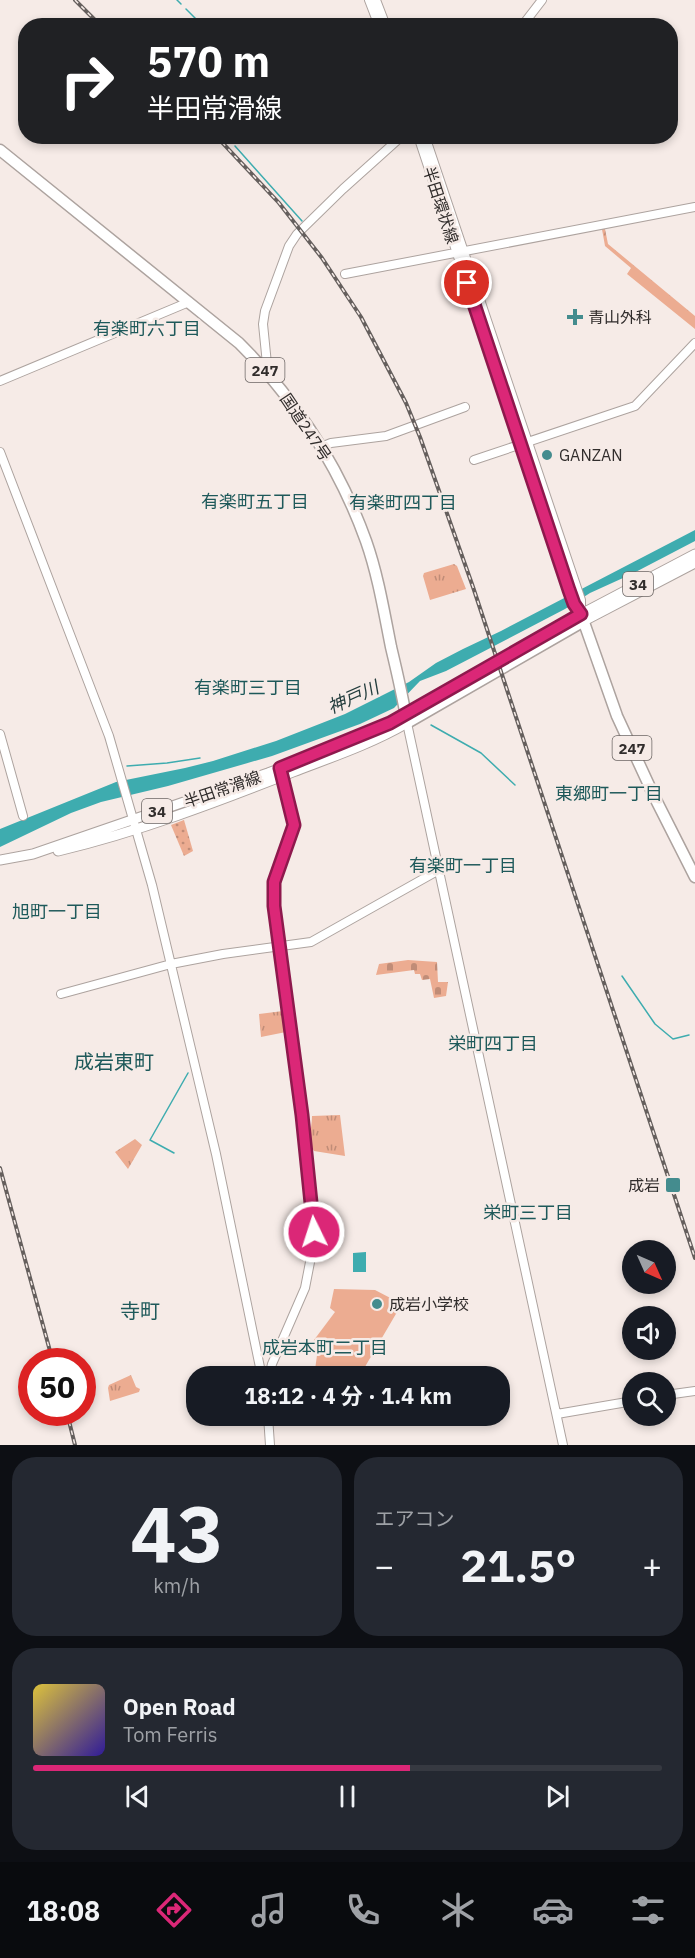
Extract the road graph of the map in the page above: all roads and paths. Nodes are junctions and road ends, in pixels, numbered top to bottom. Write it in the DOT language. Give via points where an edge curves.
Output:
graph roads {
  1 [pos="369,0"];
  2 [pos="376,0"];
  3 [pos="542,0"];
  4 [pos="375,18"];
  5 [pos="383,18"];
  6 [pos="528,18"];
  7 [pos="393,144"];
  8 [pos="421,144"];
  9 [pos="427,144"];
  10 [pos="0,150"];
  11 [pos="695,207"];
  12 [pos="460,252"];
  13 [pos="345,274"];
  14 [pos="189,302"];
  15 [pos="695,344"];
  16 [pos="268,374"];
  17 [pos="0,381"];
  18 [pos="465,407"];
  19 [pos="524,443"];
  20 [pos="321,447"];
  21 [pos="0,452"];
  22 [pos="474,459"];
  23 [pos="695,554"];
  24 [pos="695,563"];
  25 [pos="582,618"];
  26 [pos="406,714"];
  27 [pos="0,734"];
  28 [pos="281,772"];
  29 [pos="23,816"];
  30 [pos="135,824"];
  31 [pos="0,861"];
  32 [pos="439,870"];
  33 [pos="695,877"];
  34 [pos="279,946"];
  35 [pos="171,964"];
  36 [pos="61,994"];
  37 [pos="260,1366"];
  38 [pos="273,1366"];
  39 [pos="695,1391"];
  40 [pos="676,1394"];
  41 [pos="622,1403"];
  42 [pos="557,1414"];
  43 [pos="269,1426"];
  44 [pos="270,1445"];
  45 [pos="563,1445"];
  1 -- 4 [label="street"];
  2 -- 5 [label="street"];
  3 -- 6 [label="street"];
  7 -- 16 [label="street" via="297,234 290,246 265,311"];
  8 -- 12 [label="street, 半田環状線"];
  9 -- 12 [label="street, 半田環状線"];
  10 -- 14 [label="highway, 国道247号 / 247"];
  11 -- 12 [label="street"];
  12 -- 13 [label="street"];
  12 -- 19 [label="street, 半田環状線"];
  14 -- 16 [label="highway, 国道247号 / 247"];
  14 -- 17 [label="street"];
  15 -- 19 [label="street" via="635,406"];
  16 -- 20 [label="highway, 国道247号 / 247"];
  18 -- 20 [label="street" via="386,436"];
  19 -- 22 [label="street"];
  19 -- 25 [label="street, 半田環状線"];
  20 -- 26 [label="highway, 国道247号 / 247" via="366,541"];
  21 -- 30 [label="street" via="109,736"];
  23 -- 25 [label="main road, 34"];
  24 -- 25 [label="main road, 34"];
  25 -- 26 [label="highway"];
  25 -- 33 [label="highway, 247" via="617,716"];
  26 -- 28 [label="main road, 半田常滑線 / 34" via="355,749"];
  26 -- 32 [label="street"];
  27 -- 29 [label="street"];
  28 -- 30 [label="main road, 半田常滑線 / 34"];
  28 -- 34 [label="street" via="294,825 274,882"];
  30 -- 31 [label="main road, 半田常滑線 / 34" via="97,842"];
  30 -- 35 [label="street"];
  32 -- 34 [label="street" via="319,939"];
  32 -- 42 [label="street"];
  34 -- 35 [label="street"];
  34 -- 38 [label="street" via="314,1232 305,1288"];
  35 -- 36 [label="street"];
  35 -- 37 [label="street" via="216,1154"];
  39 -- 40 [label="street"];
  41 -- 42 [label="street"];
  42 -- 45 [label="street"];
  43 -- 44 [label="street"];
}
